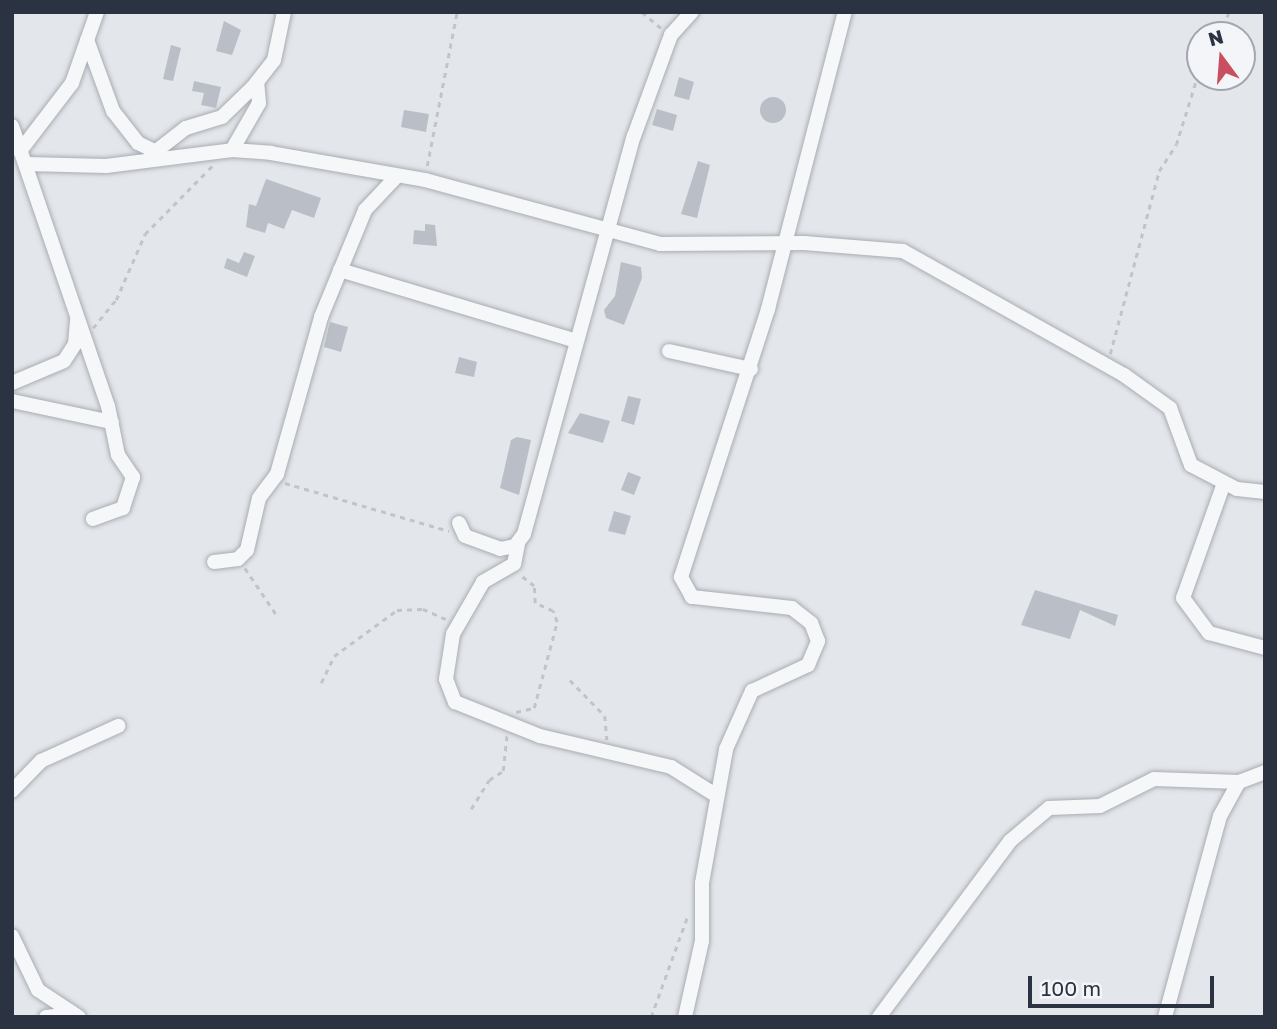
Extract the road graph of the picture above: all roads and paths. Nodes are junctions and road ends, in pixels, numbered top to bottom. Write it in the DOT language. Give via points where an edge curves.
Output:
graph roads {
  1 [pos="97,12"];
  2 [pos="284,12"];
  3 [pos="457,12"];
  4 [pos="642,12"];
  5 [pos="692,12"];
  6 [pos="845,12"];
  7 [pos="671,35"];
  8 [pos="87,40"];
  9 [pos="257,82"];
  10 [pos="1193,91"];
  11 [pos="12,126"];
  12 [pos="226,151"];
  13 [pos="20,155"];
  14 [pos="162,155"];
  15 [pos="395,178"];
  16 [pos="425,180"];
  17 [pos="607,234"];
  18 [pos="785,243"];
  19 [pos="340,270"];
  20 [pos="77,312"];
  21 [pos="83,330"];
  22 [pos="577,341"];
  23 [pos="669,351"];
  24 [pos="1105,363"];
  25 [pos="751,369"];
  26 [pos="12,383"];
  27 [pos="12,401"];
  28 [pos="112,422"];
  29 [pos="271,480"];
  30 [pos="1224,483"];
  31 [pos="1265,492"];
  32 [pos="93,519"];
  33 [pos="462,530"];
  34 [pos="518,544"];
  35 [pos="238,559"];
  36 [pos="214,562"];
  37 [pos="512,566"];
  38 [pos="278,617"];
  39 [pos="457,625"];
  40 [pos="1265,648"];
  41 [pos="570,680"];
  42 [pos="321,683"];
  43 [pos="508,723"];
  44 [pos="118,726"];
  45 [pos="612,749"];
  46 [pos="1265,772"];
  47 [pos="1239,782"];
  48 [pos="12,791"];
  49 [pos="717,796"];
  50 [pos="471,809"];
  51 [pos="702,883"];
  52 [pos="12,936"];
  53 [pos="76,1015"];
  54 [pos="46,1017"];
  55 [pos="651,1017"];
  56 [pos="685,1017"];
  57 [pos="878,1017"];
  58 [pos="1165,1017"];
  1 -- 8 [label="street"];
  2 -- 9 [label="street" via="274,60"];
  3 -- 16 [label="path"];
  4 -- 7 [label="path"];
  5 -- 7 [label="street"];
  6 -- 18 [label="street"];
  7 -- 17 [label="street"];
  8 -- 13 [label="street" via="72,83 32,128"];
  8 -- 14 [label="street" via="113,111 138,143"];
  9 -- 12 [label="street" via="259,103"];
  9 -- 14 [label="street" via="222,117 186,128"];
  10 -- 24 [label="path" via="1175,145 1159,171 1136,273"];
  11 -- 13 [label="street"];
  12 -- 14 [label="street"];
  12 -- 15 [label="street"];
  12 -- 21 [label="path" via="203,182 145,234 114,302"];
  13 -- 14 [label="street" via="106,166"];
  13 -- 20 [label="street"];
  15 -- 16 [label="street"];
  15 -- 19 [label="street" via="365,210"];
  16 -- 17 [label="street" via="551,212"];
  17 -- 18 [label="street" via="660,244"];
  17 -- 22 [label="street"];
  18 -- 24 [label="street" via="903,251"];
  18 -- 25 [label="street"];
  19 -- 22 [label="street"];
  19 -- 29 [label="street"];
  20 -- 21 [label="street"];
  20 -- 26 [label="street" via="71,353 49,370"];
  21 -- 28 [label="street"];
  22 -- 34 [label="street"];
  23 -- 25 [label="street"];
  24 -- 30 [label="street" via="1170,408 1188,462"];
  25 -- 49 [label="street" via="682,587 702,599 792,607 811,623 818,641 808,665 752,691 726,749"];
  27 -- 28 [label="street"];
  28 -- 32 [label="street" via="132,484 123,508"];
  29 -- 33 [label="path"];
  29 -- 35 [label="street" via="257,506 247,550"];
  30 -- 31 [label="street"];
  30 -- 40 [label="street" via="1183,598 1209,633"];
  33 -- 34 [label="street" via="500,550"];
  34 -- 37 [label="street"];
  35 -- 36 [label="street"];
  35 -- 38 [label="path"];
  37 -- 39 [label="street" via="484,582"];
  37 -- 43 [label="path" via="532,582 535,603 553,611 557,622 534,708 513,713"];
  39 -- 42 [label="path" via="423,609 397,610 334,656"];
  39 -- 43 [label="street" via="446,679 450,695 462,707"];
  41 -- 45 [label="path" via="605,716"];
  43 -- 45 [label="street"];
  43 -- 50 [label="path" via="503,771 489,780"];
  44 -- 48 [label="street" via="41,761"];
  45 -- 49 [label="street" via="687,774"];
  46 -- 47 [label="street"];
  47 -- 57 [label="street" via="1154,779 1100,806 1049,808 1010,841"];
  47 -- 58 [label="street" via="1220,816"];
  49 -- 51 [label="street"];
  51 -- 55 [label="path"];
  51 -- 56 [label="street" via="705,918"];
  52 -- 53 [label="street" via="34,984"];
  53 -- 54 [label="street"];
}
